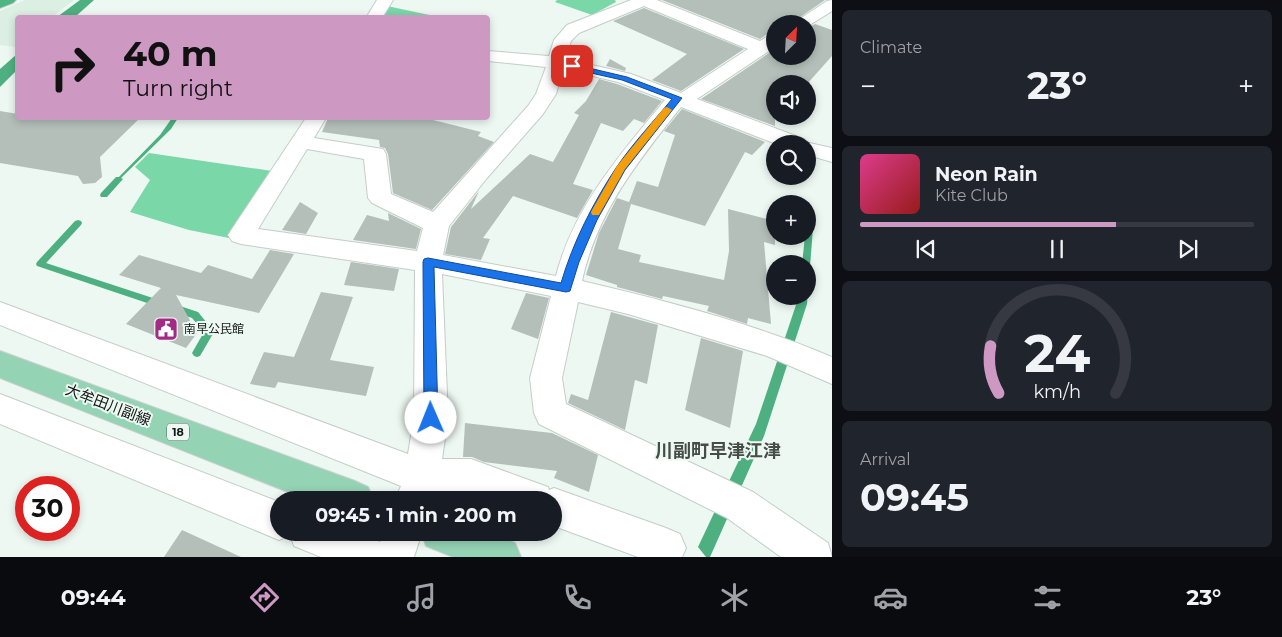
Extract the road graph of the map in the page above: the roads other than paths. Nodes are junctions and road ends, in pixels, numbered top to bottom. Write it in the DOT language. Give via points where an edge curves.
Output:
graph roads {
  1 [pos="8,0"];
  2 [pos="385,0"];
  3 [pos="637,1"];
  4 [pos="0,3"];
  5 [pos="807,3"];
  6 [pos="830,8"];
  7 [pos="376,15"];
  8 [pos="816,15"];
  9 [pos="766,43"];
  10 [pos="766,45"];
  11 [pos="490,56"];
  12 [pos="555,62"];
  13 [pos="680,99"];
  14 [pos="315,120"];
  15 [pos="773,135"];
  16 [pos="301,142"];
  17 [pos="816,150"];
  18 [pos="832,155"];
  19 [pos="437,224"];
  20 [pos="428,262"];
  21 [pos="566,288"];
  22 [pos="0,313"];
  23 [pos="0,364"];
  24 [pos="832,371"];
  25 [pos="0,409"];
  26 [pos="418,488"];
  27 [pos="332,491"];
  28 [pos="510,491"];
  29 [pos="562,510"];
  30 [pos="270,517"];
  31 [pos="330,541"];
  32 [pos="400,541"];
  33 [pos="462,541"];
  34 [pos="666,548"];
  35 [pos="369,557"];
  36 [pos="394,557"];
  37 [pos="501,557"];
  38 [pos="814,557"];
  1 -- 4 [label="highway"];
  2 -- 7 [label="street"];
  3 -- 9 [label="street"];
  3 -- 12 [label="street" via="573,29 563,40"];
  5 -- 6 [label="street"];
  6 -- 8 [label="street"];
  10 -- 13 [label="street"];
  11 -- 12 [label="street"];
  12 -- 13 [label="street" via="624,78"];
  12 -- 19 [label="street" via="546,94 536,110"];
  13 -- 15 [label="street"];
  13 -- 21 [label="street" via="621,168 591,220"];
  14 -- 16 [label="street"];
  16 -- 19 [label="street" via="375,154 380,198"];
  16 -- 20 [label="street" via="241,236"];
  17 -- 18 [label="street"];
  19 -- 20 [label="street"];
  20 -- 21 [label="street"];
  20 -- 26 [label="street" via="431,418"];
  21 -- 24 [label="street" via="628,303 786,351"];
  21 -- 38 [label="street" via="546,378 551,413 728,499"];
  22 -- 26 [label="street"];
  23 -- 27 [label="main road, 大牟田川副線 / 18"];
  25 -- 30 [label="street"];
  26 -- 28 [label="street" via="472,477"];
  29 -- 34 [label="street"];
  31 -- 35 [label="street"];
  32 -- 36 [label="street"];
  33 -- 37 [label="main road"];
}
